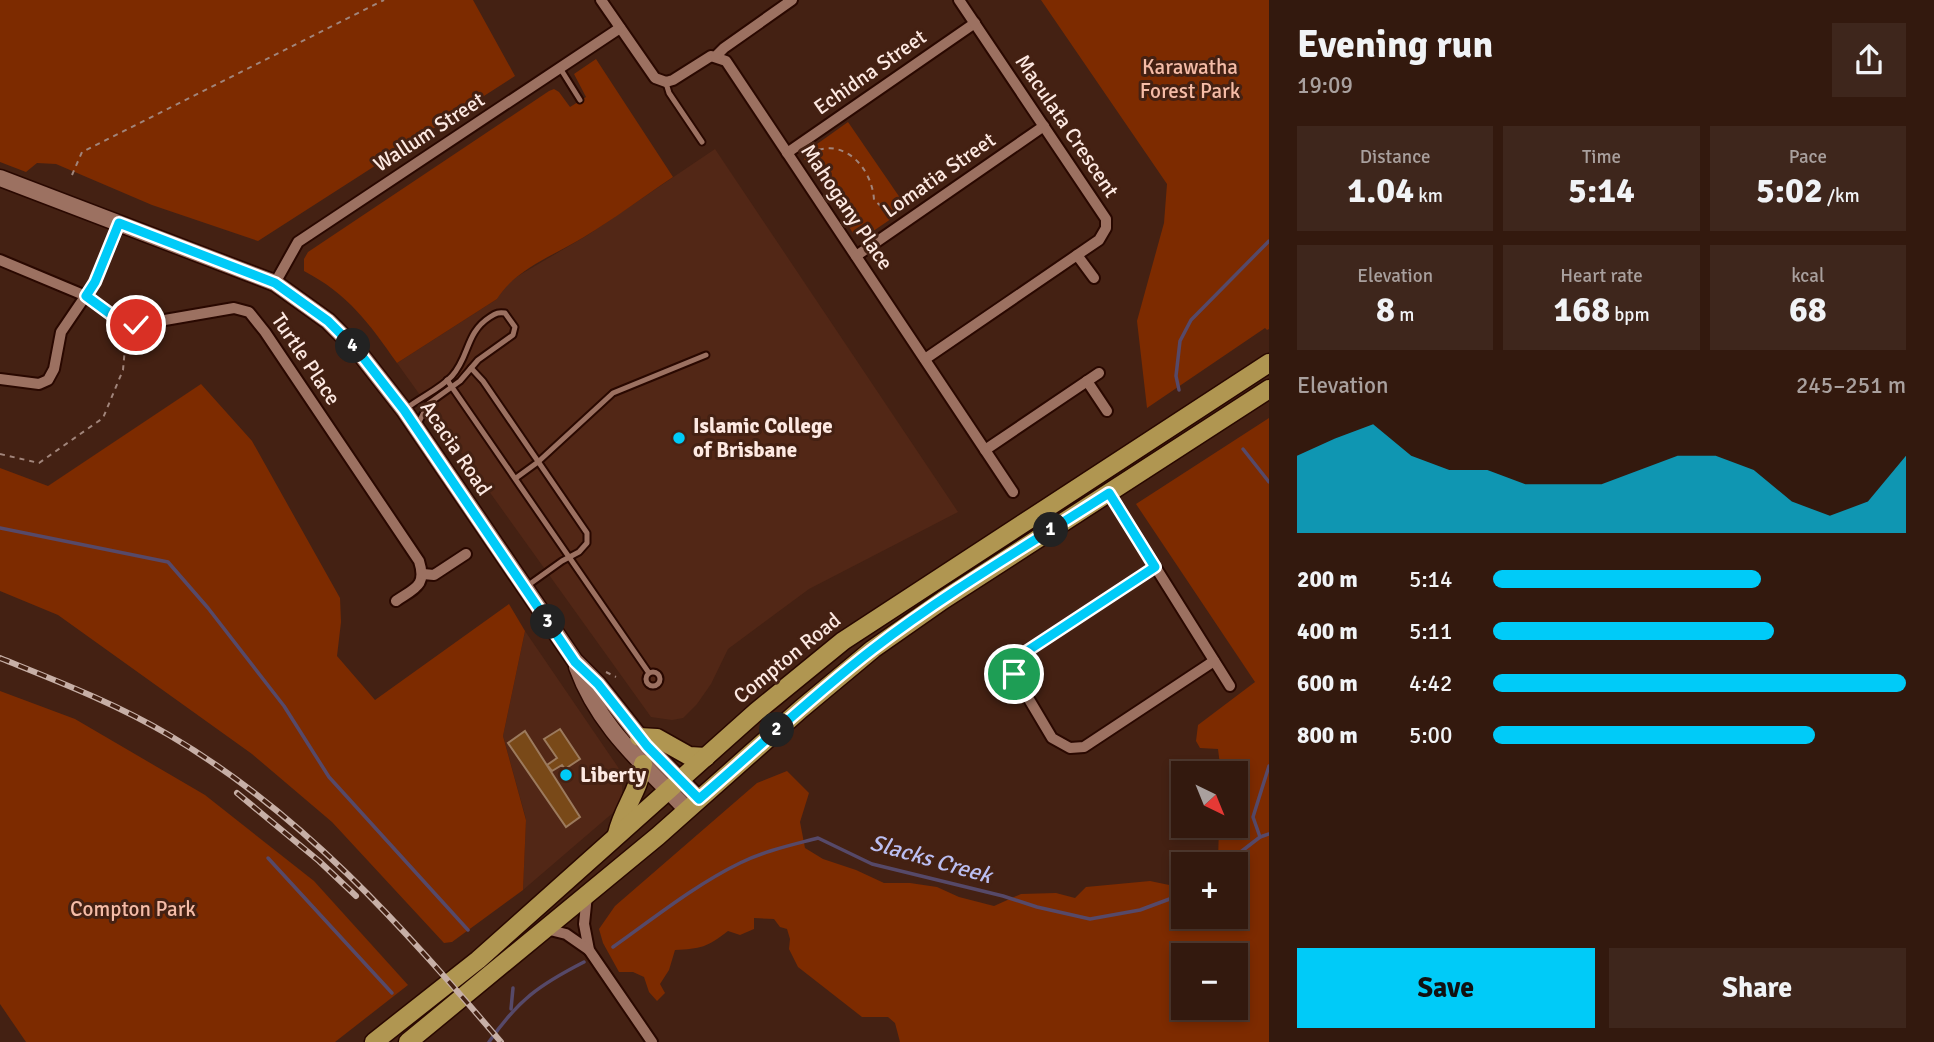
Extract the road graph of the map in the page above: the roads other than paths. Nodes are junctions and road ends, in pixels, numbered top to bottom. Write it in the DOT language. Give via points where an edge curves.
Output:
graph roads {
  1 [pos="601,0"];
  2 [pos="792,0"];
  3 [pos="959,0"];
  4 [pos="975,23"];
  5 [pos="620,28"];
  6 [pos="716,56"];
  7 [pos="560,68"];
  8 [pos="666,82"];
  9 [pos="580,100"];
  10 [pos="1044,126"];
  11 [pos="702,142"];
  12 [pos="787,153"];
  13 [pos="0,178"];
  14 [pos="119,223"];
  15 [pos="1077,255"];
  16 [pos="856,256"];
  17 [pos="0,260"];
  18 [pos="1094,278"];
  19 [pos="275,283"];
  20 [pos="86,296"];
  21 [pos="706,355"];
  22 [pos="925,359"];
  23 [pos="1269,363"];
  24 [pos="471,368"];
  25 [pos="1099,373"];
  26 [pos="0,379"];
  27 [pos="447,380"];
  28 [pos="1087,381"];
  29 [pos="452,387"];
  30 [pos="1269,389"];
  31 [pos="404,410"];
  32 [pos="1107,411"];
  33 [pos="417,427"];
  34 [pos="985,450"];
  35 [pos="538,462"];
  36 [pos="516,478"];
  37 [pos="1013,492"];
  38 [pos="1109,493"];
  39 [pos="466,554"];
  40 [pos="570,557"];
  41 [pos="1155,567"];
  42 [pos="424,575"];
  43 [pos="524,587"];
  44 [pos="396,601"];
  45 [pos="1214,661"];
  46 [pos="575,662"];
  47 [pos="649,673"];
  48 [pos="1230,686"];
  49 [pos="639,737"];
  50 [pos="706,757"];
  51 [pos="643,764"];
  52 [pos="675,785"];
  53 [pos="693,804"];
  54 [pos="616,837"];
  55 [pos="587,895"];
  56 [pos="546,929"];
  57 [pos="589,950"];
  58 [pos="374,1042"];
  59 [pos="408,1042"];
  60 [pos="652,1042"];
  1 -- 5 [label="street"];
  2 -- 6 [label="street"];
  3 -- 4 [label="street, Maculata Crescent"];
  4 -- 10 [label="street, Maculata Crescent"];
  4 -- 12 [label="street, Echidna Street"];
  5 -- 7 [label="street, Wallum Street"];
  5 -- 8 [label="street" via="655,78"];
  6 -- 8 [label="street"];
  6 -- 12 [label="street, Mahogany Place" via="726,61"];
  7 -- 9 [label="lane"];
  7 -- 19 [label="street, Wallum Street" via="298,242"];
  8 -- 11 [label="lane"];
  10 -- 15 [label="street, Maculata Crescent" via="1106,219 1099,240"];
  10 -- 16 [label="street, Lomatia Street"];
  12 -- 16 [label="street, Mahogany Place"];
  13 -- 14 [label="street, Acacia Road"];
  14 -- 19 [label="street, Acacia Road"];
  14 -- 20 [label="street"];
  15 -- 18 [label="street"];
  15 -- 22 [label="street, Maculata Crescent"];
  16 -- 22 [label="street, Mahogany Place"];
  17 -- 20 [label="street"];
  19 -- 31 [label="street, Acacia Road" via="341,334"];
  20 -- 26 [label="street" via="61,332 48,380 39,384"];
  20 -- 42 [label="street, Turtle Place" via="127,324 234,308 249,312 419,561"];
  21 -- 35 [label="lane" via="613,393"];
  22 -- 34 [label="street, Mahogany Place"];
  23 -- 50 [label="main road, Compton Road" via="866,625"];
  24 -- 27 [label="lane" via="514,333 505,313 478,327"];
  24 -- 29 [label="lane"];
  24 -- 35 [label="lane"];
  25 -- 28 [label="street"];
  27 -- 29 [label="lane"];
  27 -- 31 [label="lane"];
  28 -- 32 [label="street"];
  28 -- 34 [label="street"];
  29 -- 33 [label="lane" via="428,404"];
  29 -- 36 [label="lane"];
  30 -- 38 [label="main road"];
  31 -- 33 [label="street, Acacia Road"];
  33 -- 43 [label="street, Acacia Road"];
  34 -- 37 [label="street, Mahogany Place"];
  35 -- 36 [label="lane"];
  35 -- 40 [label="lane" via="587,533 585,545"];
  36 -- 40 [label="lane"];
  38 -- 41 [label="street"];
  38 -- 53 [label="main road" via="873,649"];
  39 -- 42 [label="street" via="434,575"];
  40 -- 43 [label="lane"];
  40 -- 47 [label="lane"];
  41 -- 45 [label="street"];
  41 -- 45 [label="street" via="1018,657 1014,674 1052,738 1070,748 1084,747"];
  42 -- 44 [label="street" via="419,586"];
  43 -- 46 [label="street, Acacia Road"];
  45 -- 48 [label="street"];
  46 -- 49 [label="street, Acacia Road"];
  46 -- 51 [label="street, Acacia Road" via="596,708"];
  49 -- 50 [label="main road" via="657,738 692,757"];
  49 -- 52 [label="street, Acacia Road"];
  50 -- 52 [label="main road, Compton Road"];
  51 -- 52 [label="street, Acacia Road"];
  51 -- 54 [label="main road"];
  52 -- 53 [label="street, Acacia Road"];
  52 -- 54 [label="main road, Compton Road"];
  53 -- 55 [label="main road"];
  54 -- 58 [label="main road, Compton Road" via="478,960"];
  55 -- 56 [label="main road"];
  55 -- 57 [label="street" via="584,924"];
  56 -- 57 [label="street" via="566,934"];
  56 -- 59 [label="main road"];
  57 -- 60 [label="street"];
}
